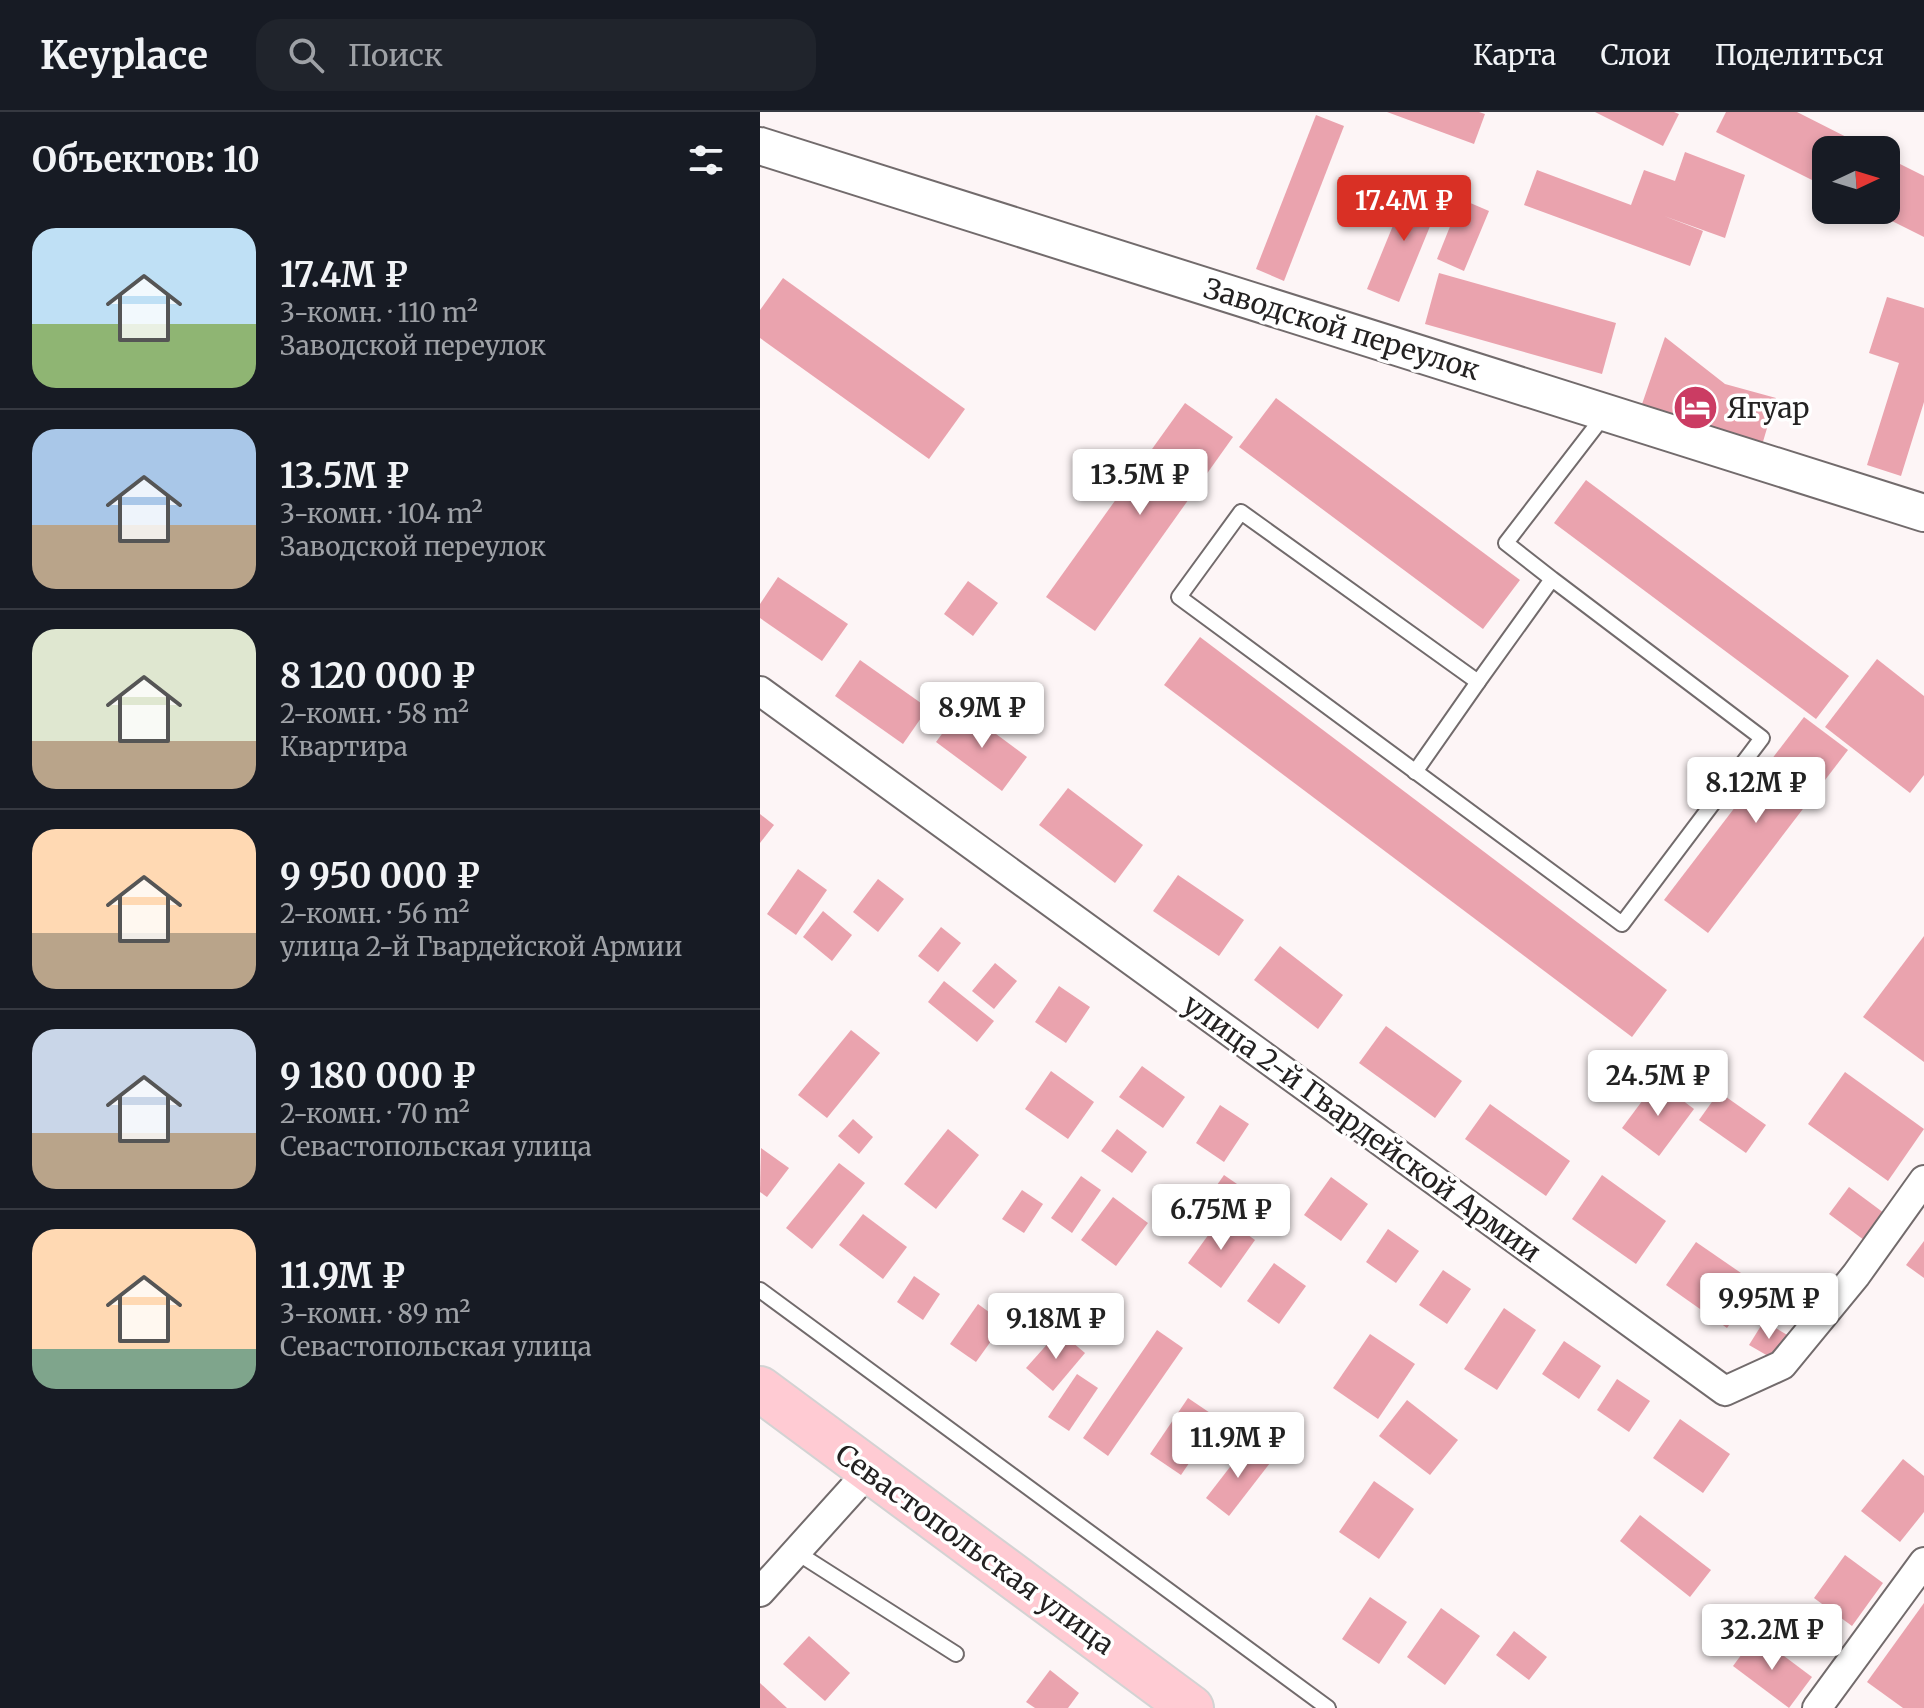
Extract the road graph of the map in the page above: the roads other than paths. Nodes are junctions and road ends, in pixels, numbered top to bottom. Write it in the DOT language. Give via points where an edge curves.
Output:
graph roads {
  1 [pos="760,146"];
  2 [pos="1606,413"];
  3 [pos="1924,513"];
  4 [pos="1552,579"];
  5 [pos="1478,682"];
  6 [pos="760,691"];
  7 [pos="1415,772"];
  8 [pos="1924,1180"];
  9 [pos="760,1290"];
  10 [pos="760,1389"];
  11 [pos="870,1470"];
  12 [pos="796,1552"];
  13 [pos="1924,1562"];
  14 [pos="760,1592"];
  15 [pos="956,1654"];
  16 [pos="1191,1708"];
  17 [pos="1328,1708"];
  18 [pos="1817,1708"];
  1 -- 2 [label="street, Заводской переулок"];
  2 -- 3 [label="street, Заводской переулок"];
  2 -- 4 [label="lane" via="1506,543"];
  4 -- 5 [label="lane"];
  4 -- 7 [label="lane" via="1762,738 1622,924"];
  5 -- 7 [label="lane"];
  5 -- 7 [label="lane" via="1241,512 1179,597"];
  6 -- 8 [label="street, улица 2-й Гвардейской Армии" via="1725,1391 1782,1365"];
  9 -- 17 [label="lane"];
  10 -- 11 [label="main road, Севастопольская улица"];
  11 -- 12 [label="street"];
  11 -- 16 [label="main road, Севастопольская улица"];
  12 -- 14 [label="street"];
  12 -- 15 [label="lane"];
  13 -- 18 [label="street"];
}
